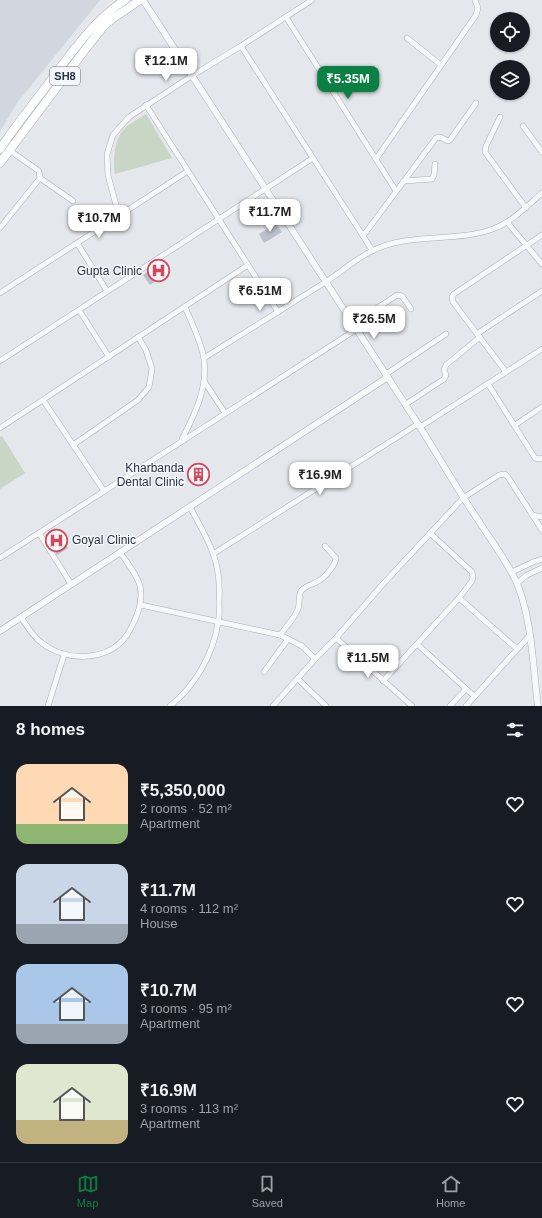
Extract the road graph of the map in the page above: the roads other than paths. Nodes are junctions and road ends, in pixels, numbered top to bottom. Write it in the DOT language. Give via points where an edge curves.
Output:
graph roads {
  1 [pos="125,0"];
  2 [pos="140,0"];
  3 [pos="143,0"];
  4 [pos="312,0"];
  5 [pos="475,0"];
  6 [pos="286,17"];
  7 [pos="407,38"];
  8 [pos="241,46"];
  9 [pos="441,65"];
  10 [pos="193,75"];
  11 [pos="476,103"];
  12 [pos="146,105"];
  13 [pos="500,117"];
  14 [pos="523,126"];
  15 [pos="9,145"];
  16 [pos="0,148"];
  17 [pos="542,152"];
  18 [pos="313,158"];
  19 [pos="376,159"];
  20 [pos="0,163"];
  21 [pos="434,164"];
  22 [pos="188,171"];
  23 [pos="40,178"];
  24 [pos="404,181"];
  25 [pos="266,188"];
  26 [pos="396,191"];
  27 [pos="542,194"];
  28 [pos="73,201"];
  29 [pos="526,208"];
  30 [pos="119,216"];
  31 [pos="219,219"];
  32 [pos="507,222"];
  33 [pos="0,228"];
  34 [pos="542,235"];
  35 [pos="363,236"];
  36 [pos="77,243"];
  37 [pos="527,246"];
  38 [pos="372,250"];
  39 [pos="542,264"];
  40 [pos="248,265"];
  41 [pos="326,282"];
  42 [pos="107,291"];
  43 [pos="542,291"];
  44 [pos="0,293"];
  45 [pos="185,307"];
  46 [pos="412,309"];
  47 [pos="79,310"];
  48 [pos="278,312"];
  49 [pos="355,326"];
  50 [pos="446,334"];
  51 [pos="479,335"];
  52 [pos="138,338"];
  53 [pos="542,349"];
  54 [pos="109,357"];
  55 [pos="204,358"];
  56 [pos="0,361"];
  57 [pos="506,372"];
  58 [pos="387,375"];
  59 [pos="204,381"];
  60 [pos="488,384"];
  61 [pos="43,400"];
  62 [pos="406,404"];
  63 [pos="542,407"];
  64 [pos="225,413"];
  65 [pos="515,425"];
  66 [pos="419,426"];
  67 [pos="0,428"];
  68 [pos="182,440"];
  69 [pos="73,445"];
  70 [pos="542,458"];
  71 [pos="104,491"];
  72 [pos="463,498"];
  73 [pos="190,506"];
  74 [pos="532,514"];
  75 [pos="542,517"];
  76 [pos="542,530"];
  77 [pos="38,533"];
  78 [pos="430,533"];
  79 [pos="325,546"];
  80 [pos="120,552"];
  81 [pos="213,554"];
  82 [pos="0,558"];
  83 [pos="542,559"];
  84 [pos="524,567"];
  85 [pos="542,568"];
  86 [pos="512,572"];
  87 [pos="527,575"];
  88 [pos="517,583"];
  89 [pos="71,584"];
  90 [pos="459,598"];
  91 [pos="141,605"];
  92 [pos="22,616"];
  93 [pos="219,622"];
  94 [pos="0,631"];
  95 [pos="280,635"];
  96 [pos="530,635"];
  97 [pos="336,638"];
  98 [pos="288,639"];
  99 [pos="416,644"];
  100 [pos="517,649"];
  101 [pos="64,655"];
  102 [pos="315,659"];
  103 [pos="264,672"];
  104 [pos="298,679"];
  105 [pos="383,681"];
  106 [pos="466,689"];
  107 [pos="474,696"];
  108 [pos="48,706"];
  109 [pos="170,706"];
  110 [pos="273,706"];
  111 [pos="326,706"];
  112 [pos="412,706"];
  113 [pos="450,706"];
  114 [pos="466,706"];
  115 [pos="538,706"];
  1 -- 15 [label="main road, SH8" via="97,22"];
  2 -- 15 [label="main road, SH8" via="103,27"];
  3 -- 10 [label="street"];
  4 -- 6 [label="street"];
  5 -- 9 [label="street" via="478,8 476,15"];
  6 -- 8 [label="street"];
  6 -- 19 [label="street"];
  7 -- 9 [label="street"];
  8 -- 10 [label="street"];
  8 -- 18 [label="street"];
  9 -- 19 [label="street"];
  10 -- 12 [label="street"];
  10 -- 25 [label="street"];
  11 -- 24 [label="street" via="450,140 436,138"];
  12 -- 22 [label="street"];
  12 -- 30 [label="street" via="129,117 114,135 108,154 108,175"];
  13 -- 29 [label="street" via="485,152"];
  14 -- 17 [label="street"];
  15 -- 16 [label="main road, SH8"];
  15 -- 20 [label="main road, SH8"];
  15 -- 23 [label="street" via="39,171"];
  18 -- 25 [label="street"];
  18 -- 35 [label="street"];
  19 -- 26 [label="street"];
  21 -- 24 [label="street" via="432,179"];
  22 -- 30 [label="street"];
  22 -- 31 [label="street"];
  23 -- 28 [label="street"];
  23 -- 33 [label="street"];
  24 -- 26 [label="street"];
  25 -- 31 [label="street"];
  25 -- 41 [label="street"];
  26 -- 35 [label="street"];
  27 -- 29 [label="street"];
  29 -- 32 [label="street"];
  30 -- 36 [label="street"];
  31 -- 40 [label="street"];
  31 -- 42 [label="street"];
  32 -- 37 [label="street"];
  32 -- 38 [label="street" via="477,234 417,239"];
  34 -- 37 [label="street"];
  35 -- 38 [label="street"];
  36 -- 42 [label="street"];
  36 -- 44 [label="street"];
  37 -- 39 [label="street"];
  37 -- 51 [label="street" via="452,297 453,302"];
  38 -- 41 [label="street"];
  40 -- 45 [label="street"];
  40 -- 48 [label="street"];
  41 -- 48 [label="street"];
  41 -- 49 [label="street"];
  42 -- 47 [label="street"];
  43 -- 51 [label="street"];
  45 -- 52 [label="street"];
  45 -- 55 [label="street"];
  46 -- 49 [label="street" via="402,296 397,295"];
  47 -- 54 [label="street"];
  47 -- 56 [label="street"];
  48 -- 55 [label="street"];
  49 -- 58 [label="street"];
  49 -- 64 [label="street"];
  50 -- 58 [label="street"];
  51 -- 57 [label="street"];
  51 -- 62 [label="street" via="446,365 444,379"];
  52 -- 54 [label="street"];
  52 -- 69 [label="street" via="146,350 152,369 149,388 138,400"];
  53 -- 57 [label="street"];
  54 -- 61 [label="street"];
  55 -- 59 [label="street"];
  57 -- 60 [label="street"];
  58 -- 62 [label="street"];
  58 -- 73 [label="street"];
  59 -- 64 [label="street"];
  59 -- 68 [label="street" via="201,397"];
  60 -- 65 [label="street"];
  60 -- 66 [label="street"];
  61 -- 67 [label="street"];
  61 -- 69 [label="street"];
  62 -- 66 [label="street"];
  63 -- 65 [label="street"];
  64 -- 68 [label="street"];
  65 -- 70 [label="street" via="535,458"];
  66 -- 72 [label="street"];
  66 -- 81 [label="street"];
  68 -- 71 [label="street"];
  69 -- 71 [label="street"];
  71 -- 77 [label="street"];
  72 -- 74 [label="street" via="505,474"];
  72 -- 78 [label="street"];
  72 -- 86 [label="street"];
  73 -- 80 [label="street"];
  73 -- 81 [label="street"];
  74 -- 75 [label="street"];
  74 -- 76 [label="street"];
  77 -- 82 [label="street"];
  77 -- 89 [label="street"];
  78 -- 90 [label="street" via="472,572 472,582"];
  78 -- 97 [label="street"];
  79 -- 95 [label="street" via="336,561 326,575 302,591 295,614"];
  80 -- 89 [label="street"];
  80 -- 91 [label="street" via="138,579"];
  81 -- 93 [label="street" via="220,587"];
  83 -- 84 [label="street"];
  84 -- 86 [label="street"];
  84 -- 87 [label="street"];
  85 -- 87 [label="street"];
  86 -- 88 [label="street"];
  87 -- 88 [label="street"];
  88 -- 96 [label="street"];
  89 -- 92 [label="street"];
  90 -- 99 [label="street"];
  90 -- 100 [label="street"];
  91 -- 93 [label="street"];
  91 -- 101 [label="street" via="127,636 113,648 94,655"];
  92 -- 94 [label="street"];
  92 -- 101 [label="street" via="32,634 41,643"];
  93 -- 95 [label="street"];
  93 -- 109 [label="street" via="214,644 207,659 195,678"];
  95 -- 98 [label="street"];
  96 -- 100 [label="street"];
  96 -- 115 [label="street"];
  97 -- 102 [label="street"];
  97 -- 105 [label="street"];
  98 -- 102 [label="street" via="302,646"];
  98 -- 103 [label="street"];
  99 -- 105 [label="street"];
  99 -- 106 [label="street"];
  100 -- 107 [label="street"];
  101 -- 108 [label="street"];
  102 -- 104 [label="street"];
  104 -- 110 [label="street"];
  104 -- 111 [label="street"];
  105 -- 112 [label="street"];
  106 -- 107 [label="street"];
  106 -- 113 [label="street"];
  107 -- 114 [label="street"];
}
